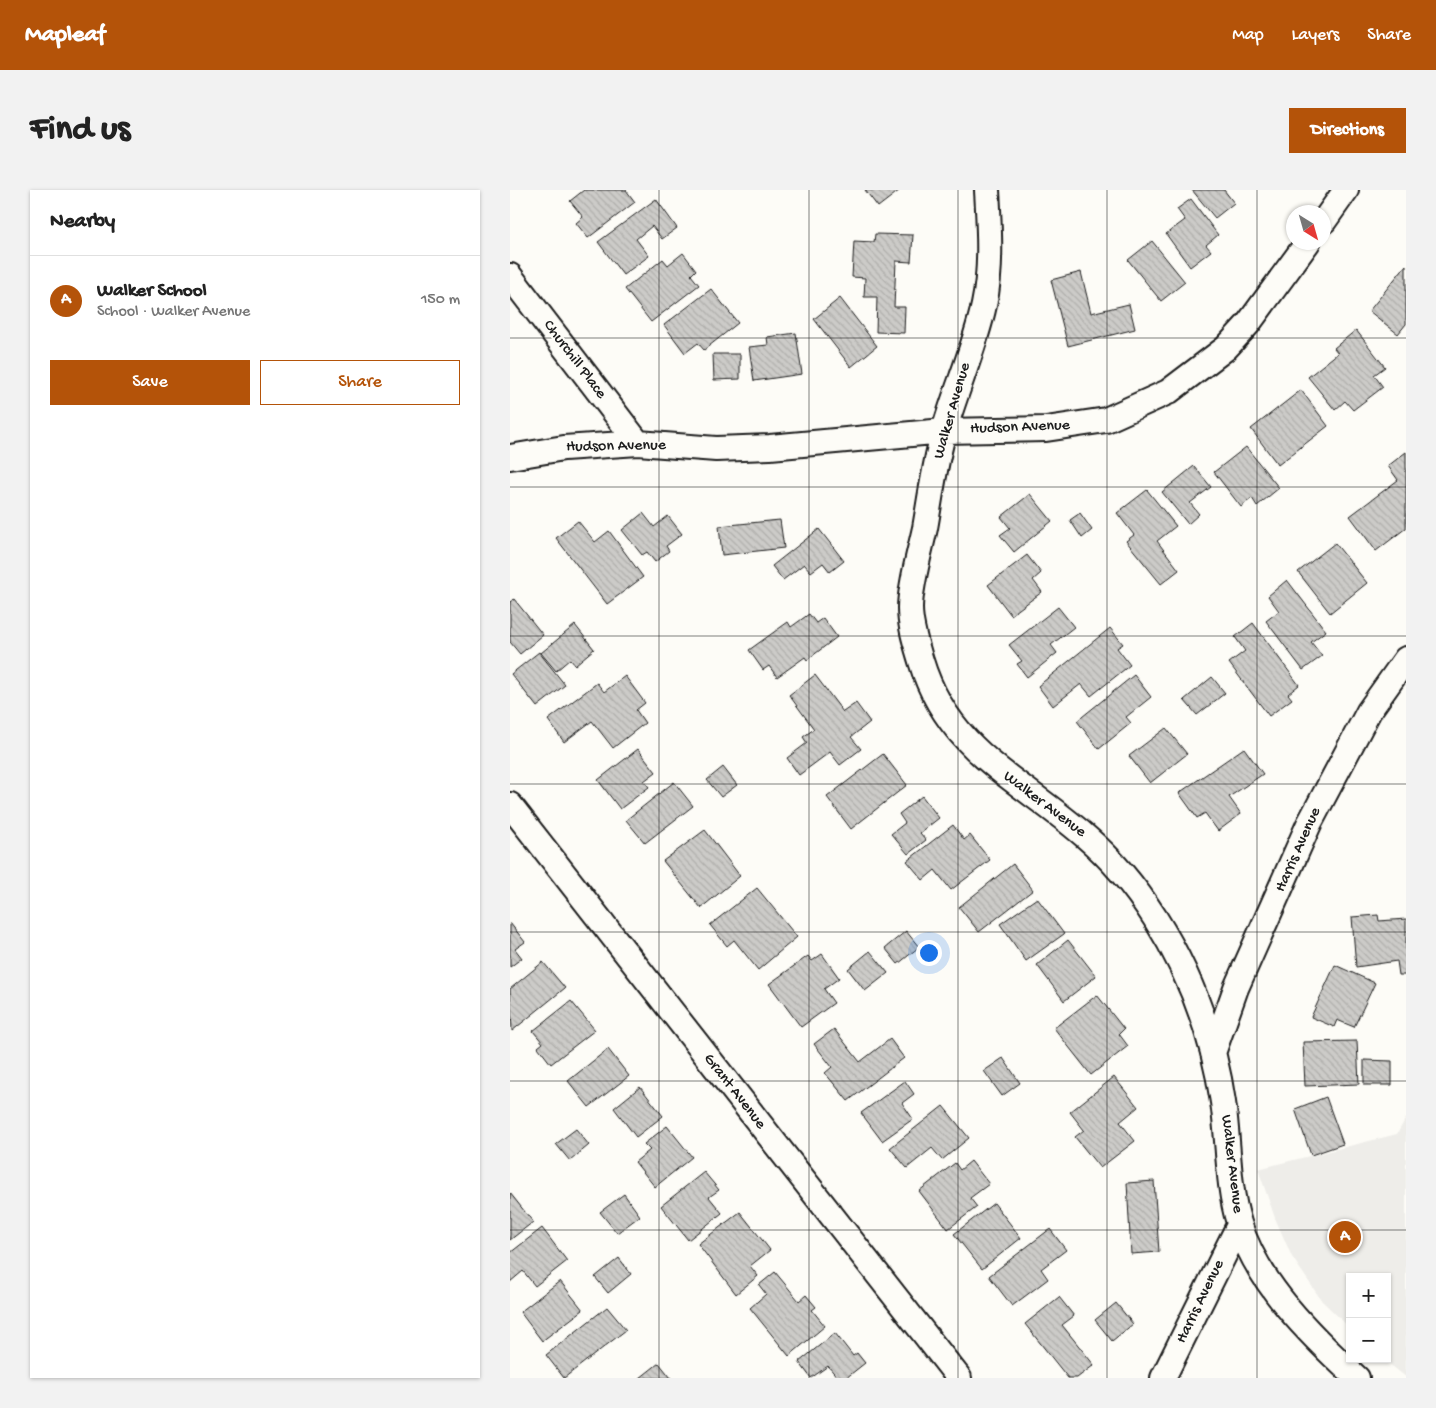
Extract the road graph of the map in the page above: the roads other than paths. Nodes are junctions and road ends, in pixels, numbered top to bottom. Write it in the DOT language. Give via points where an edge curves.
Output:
graph roads {
  1 [pos="987,190"];
  2 [pos="1346,190"];
  3 [pos="1331,211"];
  4 [pos="1302,250"];
  5 [pos="510,276"];
  6 [pos="944,431"];
  7 [pos="638,443"];
  8 [pos="510,457"];
  9 [pos="1406,659"];
  10 [pos="510,805"];
  11 [pos="1213,1053"];
  12 [pos="1239,1225"];
  13 [pos="959,1378"];
  14 [pos="1163,1378"];
  15 [pos="1357,1378"];
  1 -- 6 [label="street, Walker Avenue" via="990,235 984,304"];
  2 -- 3 [label="street"];
  4 -- 6 [label="street, Hudson Avenue" via="1248,324 1226,348 1168,392 1106,420 1046,429"];
  5 -- 7 [label="street, Churchill Place"];
  6 -- 7 [label="street, Hudson Avenue" via="770,448 716,449"];
  6 -- 11 [label="street, Walker Avenue" via="910,606 914,638 925,674 951,722 966,741 986,761 1087,837 1130,883 1153,916 1192,985"];
  7 -- 8 [label="street, Hudson Avenue" via="564,448"];
  9 -- 11 [label="street, Harris Avenue" via="1369,711 1310,824 1236,988"];
  10 -- 13 [label="street, Grant Avenue"];
  11 -- 12 [label="street, Walker Avenue"];
  12 -- 14 [label="street, Harris Avenue"];
  12 -- 15 [label="street, Walker Avenue" via="1258,1265 1288,1308"];
}
